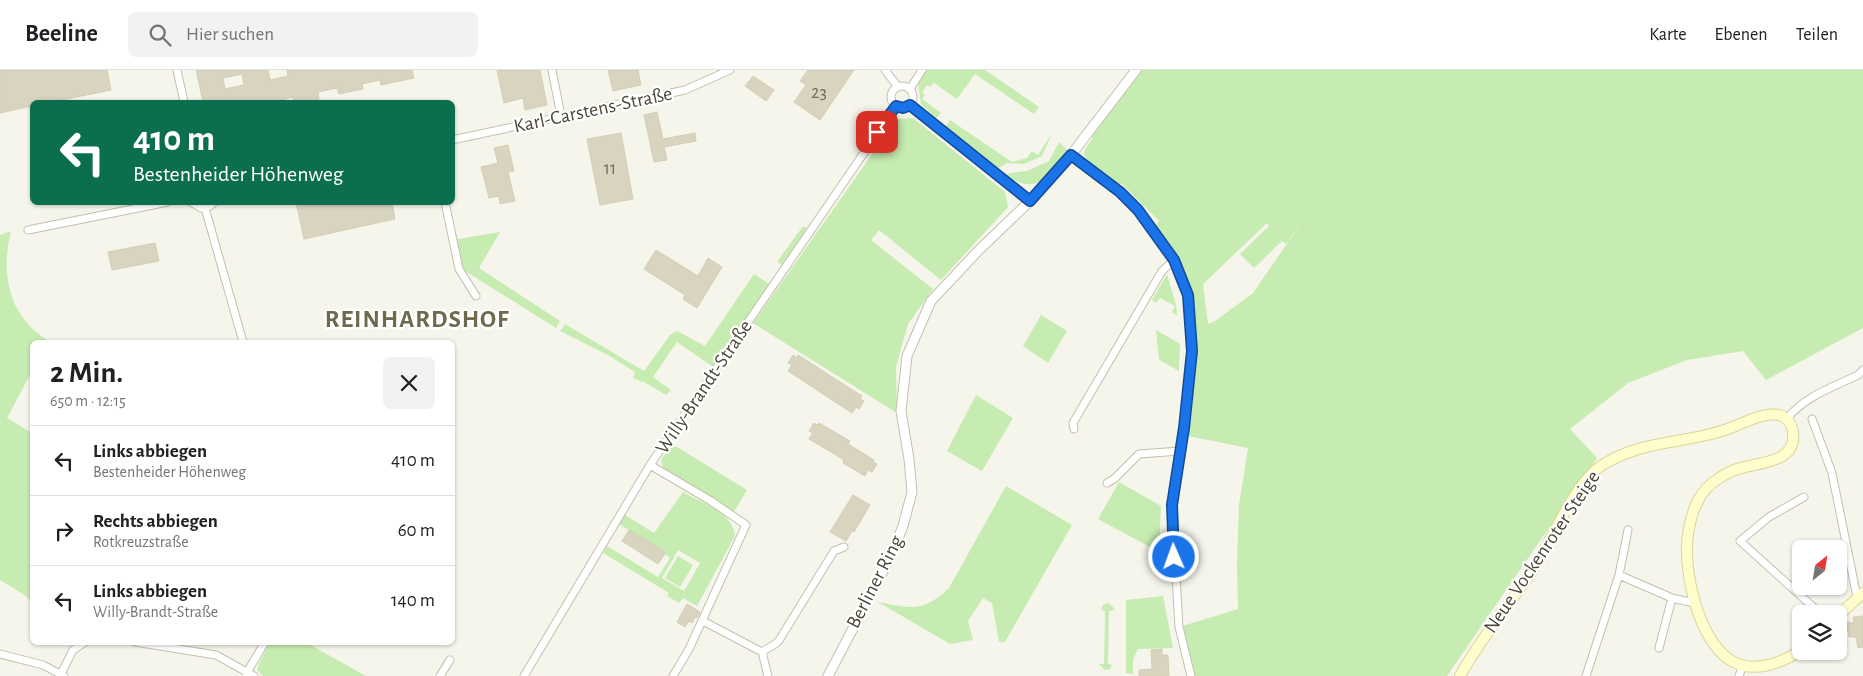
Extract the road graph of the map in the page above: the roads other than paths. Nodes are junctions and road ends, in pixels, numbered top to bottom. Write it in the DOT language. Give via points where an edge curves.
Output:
graph roads {
  1 [pos="177,70"];
  2 [pos="552,70"];
  3 [pos="730,70"];
  4 [pos="885,70"];
  5 [pos="922,70"];
  6 [pos="1136,70"];
  7 [pos="898,87"];
  8 [pos="910,89"];
  9 [pos="184,100"];
  10 [pos="910,105"];
  11 [pos="896,106"];
  12 [pos="562,116"];
  13 [pos="455,139"];
  14 [pos="1071,155"];
  15 [pos="1030,201"];
  16 [pos="153,205"];
  17 [pos="195,205"];
  18 [pos="210,205"];
  19 [pos="445,205"];
  20 [pos="205,208"];
  21 [pos="28,230"];
  22 [pos="1174,260"];
  23 [pos="476,296"];
  24 [pos="242,340"];
  25 [pos="1863,370"];
  26 [pos="1786,420"];
  27 [pos="1812,420"];
  28 [pos="1074,429"];
  29 [pos="1180,450"];
  30 [pos="650,466"];
  31 [pos="1107,483"];
  32 [pos="1804,497"];
  33 [pos="1628,530"];
  34 [pos="844,548"];
  35 [pos="1619,576"];
  36 [pos="1860,595"];
  37 [pos="1672,598"];
  38 [pos="1694,603"];
  39 [pos="1811,605"];
  40 [pos="1847,607"];
  41 [pos="702,621"];
  42 [pos="80,645"];
  43 [pos="155,645"];
  44 [pos="264,645"];
  45 [pos="1659,648"];
  46 [pos="762,652"];
  47 [pos="0,654"];
  48 [pos="1792,656"];
  49 [pos="450,660"];
  50 [pos="1742,665"];
  51 [pos="249,675"];
  52 [pos="61,676"];
  53 [pos="440,676"];
  54 [pos="524,676"];
  55 [pos="674,676"];
  56 [pos="768,676"];
  57 [pos="828,676"];
  58 [pos="1191,676"];
  59 [pos="1460,676"];
  60 [pos="1586,676"];
  61 [pos="1739,676"];
  1 -- 9 [label="street"];
  2 -- 12 [label="street"];
  3 -- 12 [label="street, Karl-Carstens-Straße" via="692,89"];
  4 -- 7 [label="street"];
  5 -- 8 [label="street"];
  6 -- 14 [label="street, Berliner Ring"];
  7 -- 8 [label="street"];
  7 -- 11 [label="street" via="891,95"];
  8 -- 10 [label="street" via="914,98"];
  10 -- 11 [label="street"];
  10 -- 15 [label="street"];
  11 -- 30 [label="street, Willy-Brandt-Straße"];
  12 -- 13 [label="street, Karl-Carstens-Straße"];
  14 -- 15 [label="street, Berliner Ring"];
  14 -- 22 [label="street" via="1138,210"];
  15 -- 57 [label="street, Berliner Ring" via="931,301 907,356 901,411 912,492 892,554"];
  16 -- 21 [label="street"];
  17 -- 20 [label="street"];
  18 -- 20 [label="street"];
  19 -- 23 [label="street" via="459,269"];
  20 -- 24 [label="street"];
  22 -- 28 [label="street" via="1165,267 1134,318 1073,423"];
  22 -- 29 [label="street" via="1188,295 1192,351"];
  25 -- 26 [label="street" via="1804,402"];
  26 -- 38 [label="main road" via="1792,428 1793,440 1783,456 1725,475 1710,484 1697,501 1687,547"];
  26 -- 59 [label="main road, Neue Vockenroter Steige" via="1774,414 1760,416 1713,435 1657,443 1602,464 1577,493 1533,569"];
  27 -- 36 [label="street" via="1832,474"];
  29 -- 31 [label="street" via="1139,454"];
  29 -- 58 [label="street" via="1172,505 1176,595 1179,627"];
  30 -- 41 [label="street" via="746,525"];
  30 -- 54 [label="street, Willy-Brandt-Straße"];
  32 -- 39 [label="street" via="1769,517 1740,541"];
  33 -- 35 [label="street"];
  34 -- 46 [label="street" via="834,551 778,642"];
  35 -- 37 [label="street"];
  35 -- 60 [label="street"];
  36 -- 40 [label="main road"];
  37 -- 38 [label="street"];
  37 -- 45 [label="street"];
  38 -- 50 [label="main road" via="1711,639 1730,660"];
  41 -- 46 [label="street"];
  41 -- 55 [label="street"];
  42 -- 52 [label="street" via="73,650"];
  43 -- 51 [label="street" via="210,653 228,660"];
  44 -- 51 [label="street"];
  46 -- 56 [label="street"];
  47 -- 52 [label="street" via="43,664"];
  48 -- 50 [label="main road" via="1766,666"];
  49 -- 53 [label="street"];
  50 -- 61 [label="street"];
}
